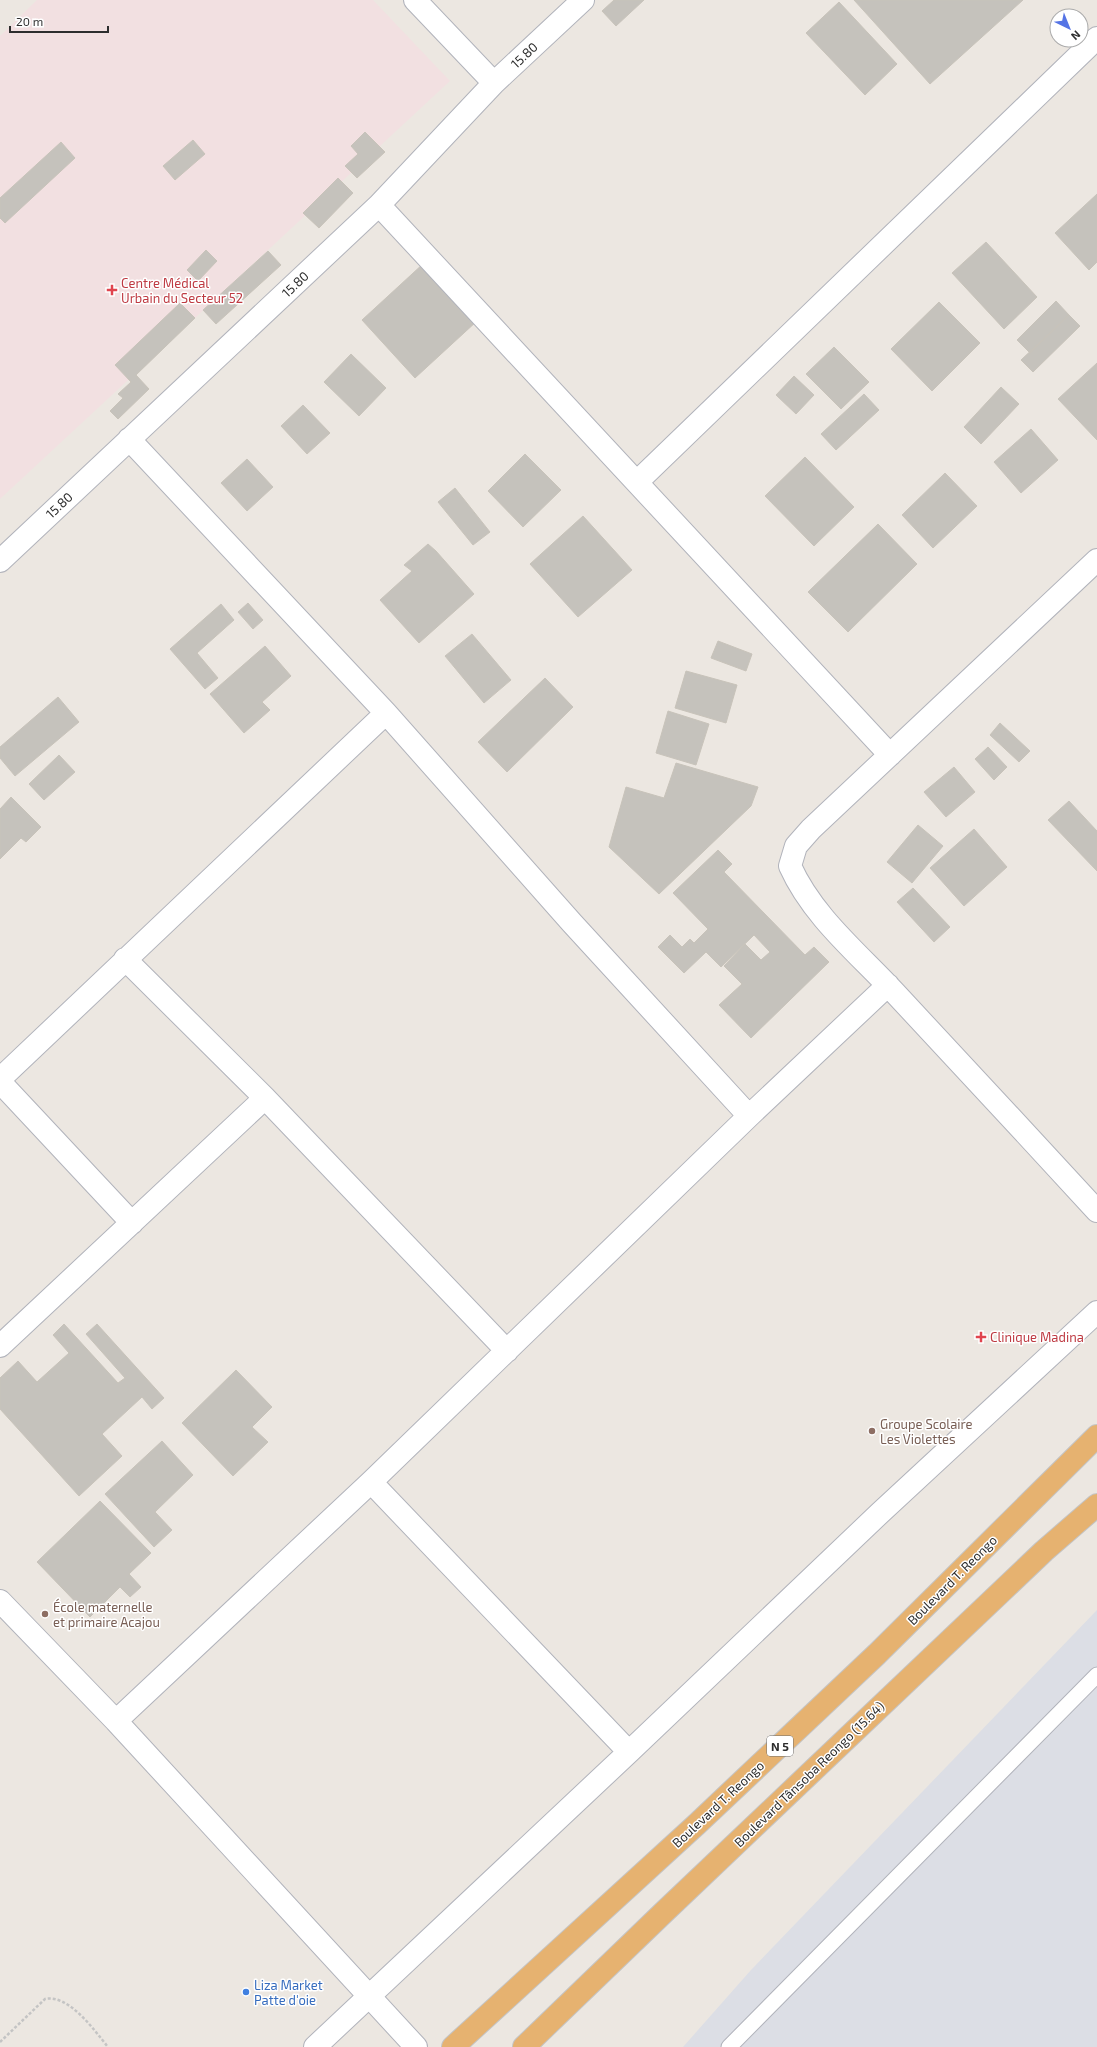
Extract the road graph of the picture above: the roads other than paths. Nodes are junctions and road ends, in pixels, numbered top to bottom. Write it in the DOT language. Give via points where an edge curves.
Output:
graph roads {
  1 [pos="415,0"];
  2 [pos="583,0"];
  3 [pos="1097,38"];
  4 [pos="494,83"];
  5 [pos="379,205"];
  6 [pos="130,439"];
  7 [pos="636,482"];
  8 [pos="0,560"];
  9 [pos="1097,560"];
  10 [pos="386,713"];
  11 [pos="890,755"];
  12 [pos="125,959"];
  13 [pos="888,985"];
  14 [pos="0,1080"];
  15 [pos="265,1098"];
  16 [pos="749,1116"];
  17 [pos="1097,1211"];
  18 [pos="132,1223"];
  19 [pos="1097,1312"];
  20 [pos="0,1346"];
  21 [pos="507,1351"];
  22 [pos="1097,1436"];
  23 [pos="371,1482"];
  24 [pos="1097,1505"];
  25 [pos="0,1601"];
  26 [pos="1097,1675"];
  27 [pos="116,1721"];
  28 [pos="629,1752"];
  29 [pos="371,1996"];
  30 [pos="315,2047"];
  31 [pos="416,2047"];
  32 [pos="453,2047"];
  33 [pos="524,2047"];
  34 [pos="729,2047"];
  1 -- 4 [label="street"];
  2 -- 4 [label="street, 15.80"];
  3 -- 7 [label="street"];
  4 -- 5 [label="street, 15.80"];
  5 -- 6 [label="street, 15.80"];
  5 -- 7 [label="street"];
  6 -- 8 [label="street, 15.80"];
  6 -- 10 [label="street"];
  7 -- 11 [label="street"];
  9 -- 11 [label="street"];
  10 -- 12 [label="street"];
  10 -- 16 [label="street" via="572,923"];
  11 -- 13 [label="street" via="811,829 796,846 790,866 805,894 828,924"];
  12 -- 14 [label="street"];
  12 -- 15 [label="street"];
  13 -- 16 [label="street"];
  13 -- 17 [label="street"];
  14 -- 18 [label="street"];
  15 -- 18 [label="street"];
  15 -- 21 [label="street"];
  16 -- 21 [label="street"];
  18 -- 20 [label="street"];
  19 -- 28 [label="street" via="880,1513"];
  21 -- 23 [label="street"];
  22 -- 32 [label="highway, Boulevard T. Reongo / N 5" via="877,1654 697,1824"];
  23 -- 27 [label="street"];
  23 -- 28 [label="street"];
  24 -- 33 [label="highway, Boulevard Tânsoba Reongo (15.64)" via="1044,1550"];
  25 -- 27 [label="street"];
  26 -- 34 [label="lane"];
  27 -- 29 [label="street"];
  28 -- 29 [label="street"];
  29 -- 30 [label="street"];
  29 -- 31 [label="street"];
}
